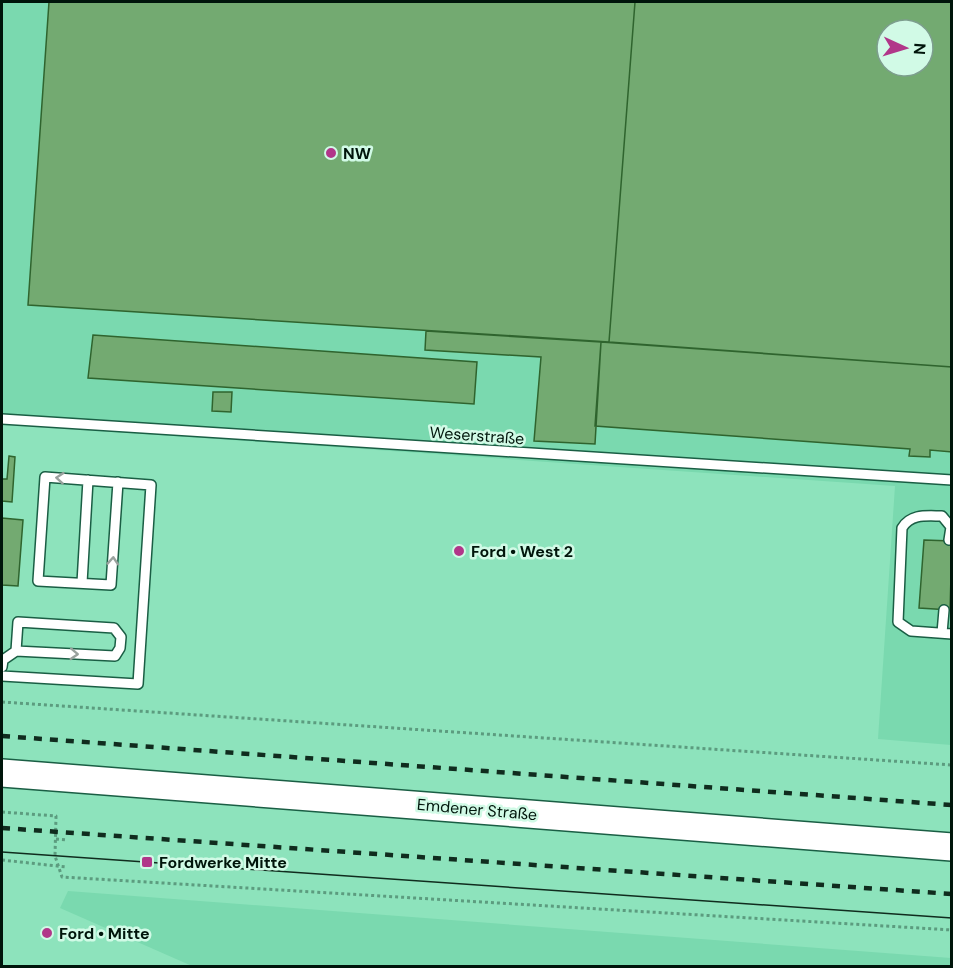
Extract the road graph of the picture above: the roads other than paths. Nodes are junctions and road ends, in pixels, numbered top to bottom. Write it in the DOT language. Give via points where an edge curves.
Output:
graph roads {
  1 [pos="2,419"];
  2 [pos="88,480"];
  3 [pos="951,480"];
  4 [pos="118,482"];
  5 [pos="949,540"];
  6 [pos="82,583"];
  7 [pos="944,610"];
  8 [pos="947,633"];
  9 [pos="16,651"];
  10 [pos="2,667"];
  11 [pos="2,676"];
  12 [pos="2,773"];
  13 [pos="951,847"];
  1 -- 3 [label="lane, Weserstraße"];
  2 -- 4 [label="lane"];
  2 -- 6 [label="lane"];
  2 -- 6 [label="lane, one-way" via="45,477 38,580"];
  6 -- 4 [label="lane, one-way" via="111,585"];
  4 -- 11 [label="lane" via="151,485 138,684"];
  5 -- 8 [label="lane" via="951,527 942,516 919,516 902,528 898,622 911,632"];
  7 -- 8 [label="lane"];
  9 -- 9 [label="lane, one-way" via="115,656 122,637 114,628 18,622"];
  9 -- 10 [label="lane" via="3,660"];
  12 -- 13 [label="street, Emdener Straße"];
}
